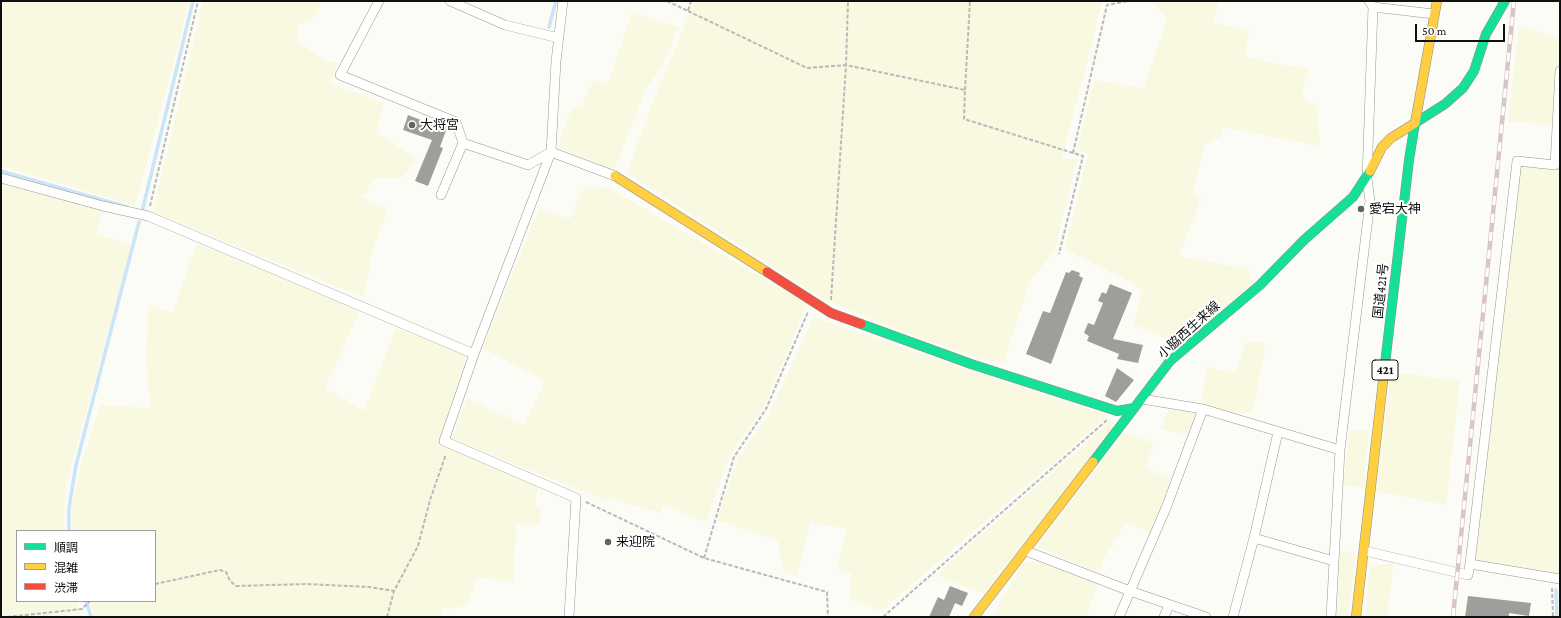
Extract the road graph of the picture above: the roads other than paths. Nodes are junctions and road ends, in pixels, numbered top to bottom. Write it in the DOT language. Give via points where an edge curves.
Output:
graph roads {
  1 [pos="380,1"];
  2 [pos="450,1"];
  3 [pos="563,1"];
  4 [pos="1436,1"];
  5 [pos="1505,1"];
  6 [pos="1371,4"];
  7 [pos="1434,14"];
  8 [pos="559,38"];
  9 [pos="1560,71"];
  10 [pos="1415,123"];
  11 [pos="463,143"];
  12 [pos="551,152"];
  13 [pos="1558,154"];
  14 [pos="614,176"];
  15 [pos="1,178"];
  16 [pos="1367,178"];
  17 [pos="441,195"];
  18 [pos="474,354"];
  19 [pos="1142,399"];
  20 [pos="1134,408"];
  21 [pos="1203,409"];
  22 [pos="1278,432"];
  23 [pos="1340,450"];
  24 [pos="1254,538"];
  25 [pos="1026,551"];
  26 [pos="1365,551"];
  27 [pos="1334,561"];
  28 [pos="1470,564"];
  29 [pos="1556,579"];
  30 [pos="1130,591"];
  31 [pos="1169,605"];
  32 [pos="569,617"];
  33 [pos="974,617"];
  34 [pos="1119,617"];
  35 [pos="1164,617"];
  36 [pos="1206,617"];
  37 [pos="1233,617"];
  38 [pos="1331,617"];
  39 [pos="1356,617"];
  1 -- 11 [label="street" via="340,75 456,122"];
  2 -- 8 [label="street" via="505,25"];
  3 -- 8 [label="street"];
  4 -- 7 [label="main road, 国道421号"];
  5 -- 10 [label="main road" via="1486,34 1474,71 1463,88 1445,104"];
  6 -- 7 [label="street"];
  6 -- 16 [label="street"];
  7 -- 10 [label="main road, 国道421号"];
  8 -- 12 [label="street"];
  9 -- 13 [label="street"];
  10 -- 16 [label="main road, 小脇西生来線" via="1382,147"];
  10 -- 26 [label="main road, 国道421号 / 421"];
  11 -- 12 [label="street" via="528,165"];
  11 -- 17 [label="street"];
  12 -- 14 [label="street"];
  12 -- 18 [label="street"];
  13 -- 28 [label="street" via="1555,165 1517,161"];
  14 -- 20 [label="main road" via="830,313 971,364 1117,412"];
  15 -- 18 [label="street" via="148,216"];
  16 -- 19 [label="main road, 小脇西生来線" via="1353,197 1304,240 1260,285 1170,361"];
  16 -- 23 [label="street" via="1370,201"];
  18 -- 32 [label="street" via="444,441 576,498"];
  19 -- 20 [label="main road, 小脇西生来線"];
  19 -- 21 [label="street"];
  20 -- 25 [label="main road, 小脇西生来線"];
  21 -- 22 [label="street"];
  21 -- 30 [label="street" via="1166,508"];
  22 -- 23 [label="street"];
  22 -- 24 [label="street"];
  23 -- 27 [label="street"];
  24 -- 27 [label="street"];
  24 -- 37 [label="street"];
  25 -- 30 [label="street"];
  25 -- 33 [label="main road, 小脇西生来線"];
  26 -- 28 [label="street" via="1468,575"];
  26 -- 39 [label="main road, 国道421号 / 421"];
  27 -- 38 [label="street"];
  28 -- 29 [label="street"];
  30 -- 31 [label="street"];
  30 -- 34 [label="street"];
  31 -- 35 [label="street"];
  31 -- 36 [label="street"];
}
